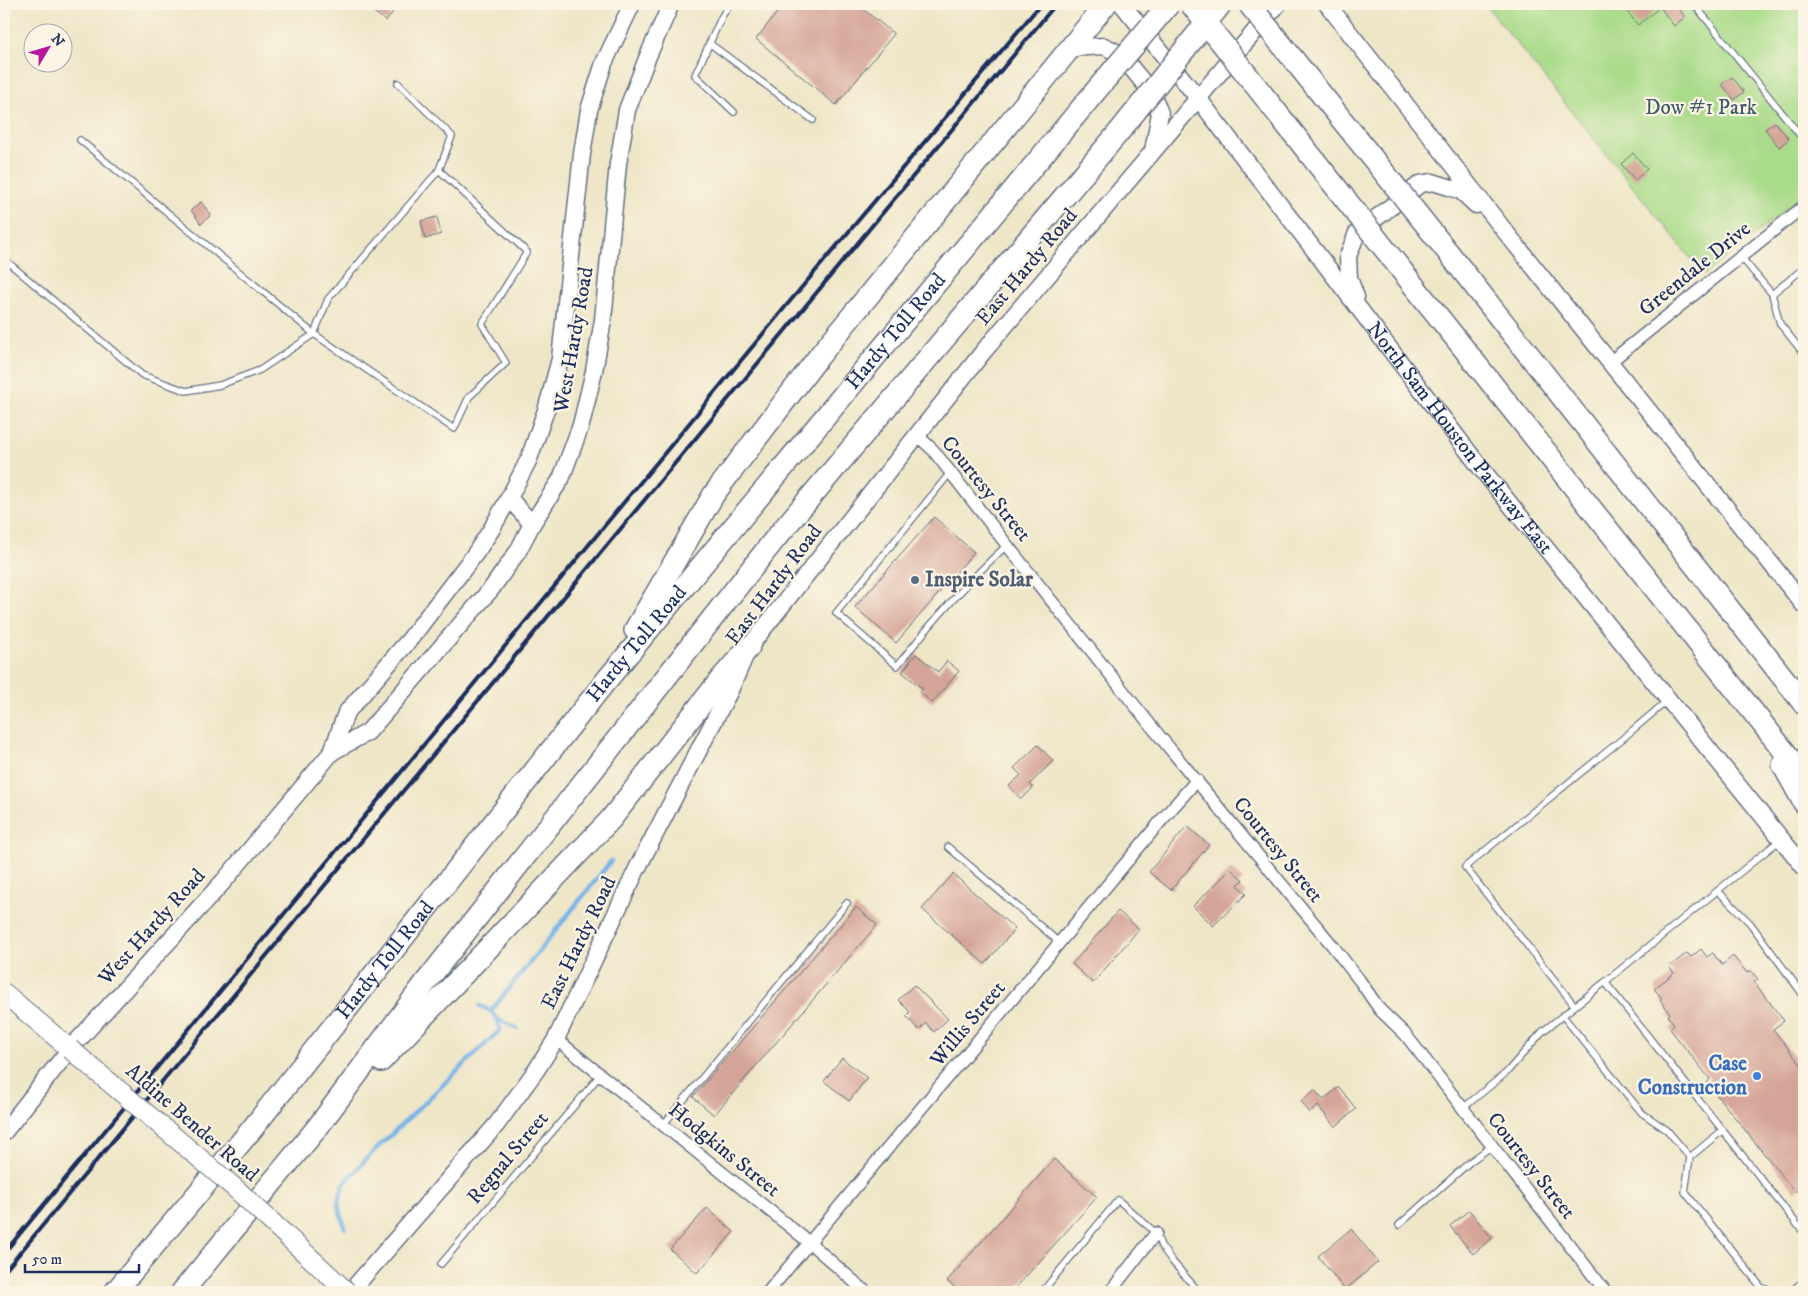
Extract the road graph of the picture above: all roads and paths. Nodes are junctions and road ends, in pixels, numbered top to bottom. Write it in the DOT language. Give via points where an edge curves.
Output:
graph roads {
  1 [pos="632,4"];
  2 [pos="671,4"];
  3 [pos="730,4"];
  4 [pos="1106,4"];
  5 [pos="1122,4"];
  6 [pos="1169,4"];
  7 [pos="1191,4"];
  8 [pos="1221,4"];
  9 [pos="1249,4"];
  10 [pos="1278,4"];
  11 [pos="1327,4"];
  12 [pos="1694,4"];
  13 [pos="709,43"];
  14 [pos="1070,48"];
  15 [pos="398,83"];
  16 [pos="1198,98"];
  17 [pos="734,112"];
  18 [pos="813,120"];
  19 [pos="80,140"];
  20 [pos="1804,140"];
  21 [pos="1154,151"];
  22 [pos="439,170"];
  23 [pos="1804,206"];
  24 [pos="1504,230"];
  25 [pos="1741,257"];
  26 [pos="4,259"];
  27 [pos="1804,268"];
  28 [pos="1772,294"];
  29 [pos="1362,312"];
  30 [pos="314,334"];
  31 [pos="1804,354"];
  32 [pos="1610,362"];
  33 [pos="916,435"];
  34 [pos="950,473"];
  35 [pos="509,498"];
  36 [pos="532,524"];
  37 [pos="1007,546"];
  38 [pos="1804,605"];
  39 [pos="749,647"];
  40 [pos="605,682"];
  41 [pos="1668,699"];
  42 [pos="1804,704"];
  43 [pos="1752,710"];
  44 [pos="332,752"];
  45 [pos="1804,776"];
  46 [pos="1197,780"];
  47 [pos="1804,803"];
  48 [pos="1782,839"];
  49 [pos="948,847"];
  50 [pos="1804,867"];
  51 [pos="1718,891"];
  52 [pos="847,903"];
  53 [pos="1060,943"];
  54 [pos="1605,982"];
  55 [pos="4,993"];
  56 [pos="1804,996"];
  57 [pos="1575,1006"];
  58 [pos="1563,1016"];
  59 [pos="556,1039"];
  60 [pos="70,1049"];
  61 [pos="601,1074"];
  62 [pos="1462,1108"];
  63 [pos="663,1125"];
  64 [pos="317,1128"];
  65 [pos="1723,1130"];
  66 [pos="4,1132"];
  67 [pos="1492,1146"];
  68 [pos="1690,1157"];
  69 [pos="1399,1225"];
  70 [pos="1156,1233"];
  71 [pos="1804,1233"];
  72 [pos="810,1243"];
  73 [pos="441,1264"];
  74 [pos="1804,1281"];
  75 [pos="115,1292"];
  76 [pos="182,1292"];
  77 [pos="349,1292"];
  78 [pos="768,1292"];
  79 [pos="866,1292"];
  80 [pos="1042,1292"];
  81 [pos="1110,1292"];
  82 [pos="1199,1292"];
  83 [pos="1606,1292"];
  84 [pos="1772,1292"];
  85 [pos="1790,1292"];
  1 -- 35 [label="main road, West Hardy Road" via="604,63 589,110 560,359 529,459"];
  2 -- 36 [label="main road, West Hardy Road" via="628,110 618,164 603,320 581,426 561,479"];
  3 -- 13 [label="lane"];
  4 -- 14 [label="highway"];
  5 -- 16 [label="main road, North Sam Houston Parkway East"];
  6 -- 40 [label="highway, Hardy Toll Road, bridge"];
  7 -- 43 [label="highway, bridge"];
  8 -- 64 [label="highway, Hardy Toll Road, bridge" via="1119,132 775,539 426,982"];
  9 -- 42 [label="highway, bridge"];
  10 -- 16 [label="main road, East Hardy Road"];
  11 -- 24 [label="main road"];
  12 -- 20 [label="lane"];
  13 -- 17 [label="lane" via="695,75"];
  13 -- 18 [label="lane"];
  14 -- 21 [label="main road" via="1104,46 1120,54 1152,93 1160,113"];
  14 -- 40 [label="highway" via="816,361 714,494"];
  15 -- 22 [label="lane" via="452,136"];
  16 -- 21 [label="main road, East Hardy Road"];
  16 -- 29 [label="main road, North Sam Houston Parkway East"];
  19 -- 30 [label="lane"];
  21 -- 33 [label="main road, East Hardy Road"];
  22 -- 30 [label="lane" via="328,299"];
  22 -- 30 [label="lane" via="527,252 482,324 506,363 469,397 454,429"];
  23 -- 25 [label="street, Greendale Drive"];
  24 -- 29 [label="main road" via="1461,191 1433,182 1420,184 1357,233 1348,256 1349,278"];
  24 -- 32 [label="main road"];
  25 -- 28 [label="lane"];
  25 -- 32 [label="street, Greendale Drive"];
  26 -- 30 [label="lane" via="142,375 186,391 220,385 260,370"];
  27 -- 28 [label="lane"];
  28 -- 31 [label="lane" via="1780,324"];
  29 -- 41 [label="main road, North Sam Houston Parkway East" via="1480,467"];
  32 -- 38 [label="main road"];
  33 -- 34 [label="street, Courtesy Street" via="933,450"];
  33 -- 39 [label="main road, East Hardy Road"];
  34 -- 37 [label="street, Courtesy Street"];
  34 -- 37 [label="lane" via="836,613 897,666 923,633"];
  35 -- 36 [label="main road"];
  35 -- 44 [label="main road, West Hardy Road" via="475,554 346,713"];
  36 -- 44 [label="main road, West Hardy Road" via="492,588 368,732"];
  37 -- 46 [label="street, Courtesy Street"];
  39 -- 59 [label="main road, East Hardy Road"];
  39 -- 64 [label="highway" via="611,819"];
  40 -- 75 [label="highway, Hardy Toll Road" via="252,1129"];
  41 -- 48 [label="main road, North Sam Houston Parkway East"];
  41 -- 57 [label="lane" via="1465,867"];
  43 -- 45 [label="highway"];
  43 -- 47 [label="highway"];
  44 -- 60 [label="main road, West Hardy Road" via="223,882"];
  46 -- 53 [label="street, Willis Street"];
  46 -- 62 [label="street, Courtesy Street"];
  48 -- 50 [label="main road, North Sam Houston Parkway East"];
  48 -- 51 [label="lane"];
  49 -- 53 [label="lane"];
  51 -- 54 [label="lane"];
  51 -- 56 [label="lane" via="1750,923"];
  52 -- 63 [label="lane"];
  53 -- 72 [label="street, Willis Street"];
  54 -- 57 [label="lane"];
  54 -- 65 [label="lane"];
  55 -- 60 [label="main road, Aldine Bender Road"];
  57 -- 58 [label="lane"];
  58 -- 62 [label="lane" via="1542,1032 1506,1073"];
  58 -- 68 [label="lane" via="1642,1113 1667,1130"];
  59 -- 61 [label="street, Hodgkins Street"];
  59 -- 77 [label="main road, East Hardy Road" via="497,1124"];
  60 -- 66 [label="main road, West Hardy Road"];
  60 -- 77 [label="main road, Aldine Bender Road, bridge" via="236,1189"];
  61 -- 63 [label="street, Hodgkins Street"];
  61 -- 73 [label="lane, Regnal Street"];
  62 -- 67 [label="street, Courtesy Street"];
  63 -- 72 [label="street, Hodgkins Street"];
  64 -- 76 [label="highway, Hardy Toll Road"];
  65 -- 68 [label="lane"];
  65 -- 71 [label="lane"];
  67 -- 69 [label="lane"];
  67 -- 83 [label="street, Courtesy Street"];
  68 -- 84 [label="lane" via="1685,1192 1761,1287"];
  70 -- 80 [label="lane" via="1118,1200"];
  70 -- 81 [label="street"];
  70 -- 82 [label="lane" via="1161,1246"];
  72 -- 78 [label="street, Willis Street"];
  72 -- 79 [label="street, Hodgkins Street"];
  74 -- 85 [label="lane"];
}
